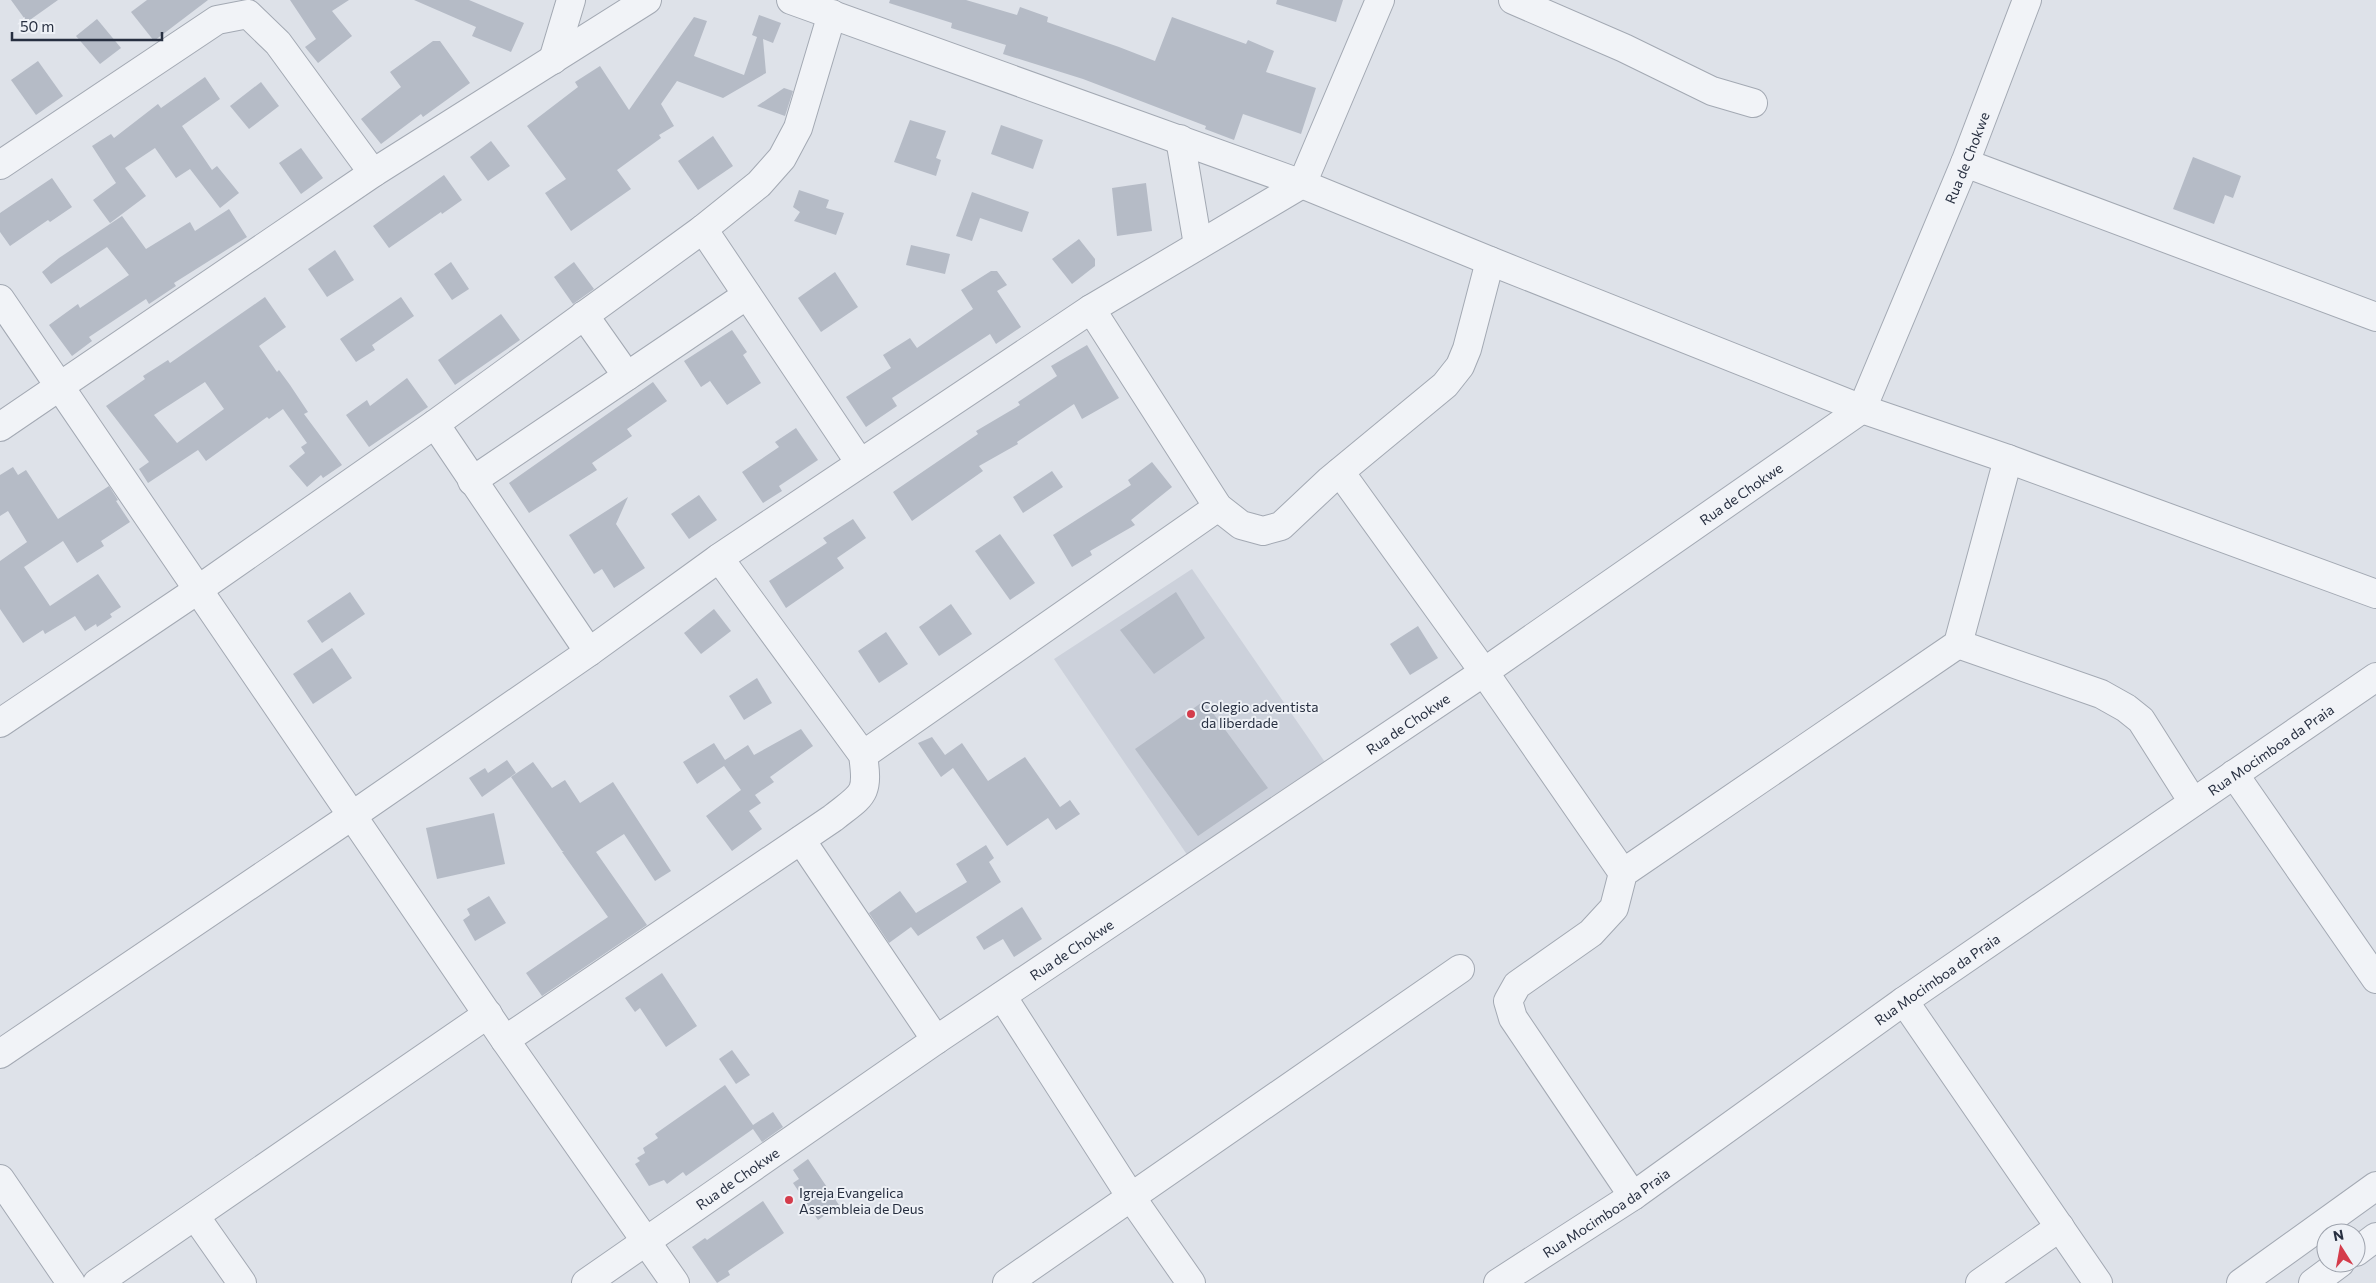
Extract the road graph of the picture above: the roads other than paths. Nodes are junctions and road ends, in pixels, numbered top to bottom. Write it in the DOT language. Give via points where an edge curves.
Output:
graph roads {
  1 [pos="571,0"];
  2 [pos="647,0"];
  3 [pos="791,0"];
  4 [pos="1380,0"];
  5 [pos="1513,0"];
  6 [pos="2028,0"];
  7 [pos="832,14"];
  8 [pos="553,60"];
  9 [pos="1753,103"];
  10 [pos="1180,139"];
  11 [pos="1965,163"];
  12 [pos="0,165"];
  13 [pos="373,173"];
  14 [pos="1302,184"];
  15 [pos="703,229"];
  16 [pos="1198,245"];
  17 [pos="1490,261"];
  18 [pos="747,295"];
  19 [pos="0,299"];
  20 [pos="1091,309"];
  21 [pos="584,316"];
  22 [pos="2376,317"];
  23 [pos="626,376"];
  24 [pos="60,387"];
  25 [pos="1862,409"];
  26 [pos="435,424"];
  27 [pos="0,427"];
  28 [pos="2008,459"];
  29 [pos="860,463"];
  30 [pos="1340,472"];
  31 [pos="472,481"];
  32 [pos="1218,507"];
  33 [pos="719,558"];
  34 [pos="199,589"];
  35 [pos="2376,594"];
  36 [pos="1958,644"];
  37 [pos="589,652"];
  38 [pos="1484,672"];
  39 [pos="2376,677"];
  40 [pos="0,723"];
  41 [pos="863,755"];
  42 [pos="2234,774"];
  43 [pos="2193,802"];
  44 [pos="353,815"];
  45 [pos="801,840"];
  46 [pos="1622,873"];
  47 [pos="1460,969"];
  48 [pos="2376,979"];
  49 [pos="1002,996"];
  50 [pos="1904,1001"];
  51 [pos="488,1014"];
  52 [pos="505,1040"];
  53 [pos="936,1040"];
  54 [pos="0,1054"];
  55 [pos="0,1179"];
  56 [pos="2375,1190"];
  57 [pos="1633,1196"];
  58 [pos="1131,1197"];
  59 [pos="195,1216"];
  60 [pos="2060,1227"];
  61 [pos="648,1241"];
  62 [pos="2326,1273"];
  63 [pos="71,1283"];
  64 [pos="97,1283"];
  65 [pos="242,1283"];
  66 [pos="586,1283"];
  67 [pos="675,1283"];
  68 [pos="1007,1283"];
  69 [pos="1191,1283"];
  70 [pos="1498,1283"];
  71 [pos="1980,1283"];
  72 [pos="2098,1283"];
  73 [pos="2241,1283"];
  74 [pos="2313,1283"];
  1 -- 8 [label="street"];
  2 -- 8 [label="street"];
  3 -- 7 [label="street"];
  4 -- 14 [label="street"];
  5 -- 9 [label="street" via="1624,48 1712,91"];
  6 -- 11 [label="street, Rua de Chokwe"];
  7 -- 10 [label="street"];
  7 -- 15 [label="street" via="798,128 782,158 759,184"];
  8 -- 13 [label="street"];
  10 -- 14 [label="street"];
  10 -- 16 [label="street"];
  11 -- 22 [label="street"];
  11 -- 25 [label="street, Rua de Chokwe"];
  12 -- 13 [label="street" via="218,20 248,14 278,43"];
  13 -- 24 [label="street"];
  14 -- 16 [label="street"];
  14 -- 17 [label="street"];
  15 -- 18 [label="street"];
  15 -- 21 [label="street"];
  16 -- 20 [label="street"];
  17 -- 25 [label="street"];
  17 -- 30 [label="street" via="1469,343 1455,374"];
  18 -- 23 [label="street"];
  18 -- 29 [label="street"];
  19 -- 24 [label="street"];
  20 -- 29 [label="street"];
  20 -- 32 [label="street"];
  21 -- 23 [label="street"];
  21 -- 26 [label="street"];
  23 -- 31 [label="street"];
  24 -- 27 [label="street"];
  24 -- 34 [label="street"];
  25 -- 28 [label="street"];
  25 -- 38 [label="street, Rua de Chokwe"];
  26 -- 31 [label="street"];
  26 -- 34 [label="street"];
  28 -- 35 [label="street"];
  28 -- 36 [label="street"];
  29 -- 33 [label="street"];
  30 -- 32 [label="street" via="1281,526 1263,531 1241,525"];
  30 -- 38 [label="street"];
  31 -- 37 [label="street"];
  32 -- 41 [label="street"];
  33 -- 37 [label="street"];
  33 -- 41 [label="street"];
  34 -- 40 [label="street"];
  34 -- 44 [label="street"];
  36 -- 43 [label="street" via="2101,694 2126,708 2141,720"];
  36 -- 46 [label="street"];
  37 -- 44 [label="street"];
  38 -- 46 [label="street"];
  38 -- 49 [label="street, Rua de Chokwe"];
  39 -- 42 [label="street, Rua Mocimboa da Praia"];
  41 -- 45 [label="street" via="866,786 862,795"];
  42 -- 43 [label="street, Rua Mocimboa da Praia"];
  42 -- 48 [label="street"];
  43 -- 50 [label="street, Rua Mocimboa da Praia"];
  44 -- 51 [label="street"];
  44 -- 54 [label="street"];
  45 -- 52 [label="street"];
  45 -- 53 [label="street"];
  46 -- 57 [label="street" via="1614,908 1609,914 1592,933 1517,985 1508,1001 1513,1018"];
  47 -- 58 [label="street"];
  49 -- 53 [label="street, Rua de Chokwe"];
  49 -- 58 [label="street"];
  50 -- 57 [label="street, Rua Mocimboa da Praia"];
  50 -- 60 [label="street"];
  51 -- 52 [label="street"];
  51 -- 59 [label="street"];
  52 -- 61 [label="street"];
  53 -- 61 [label="street, Rua de Chokwe"];
  55 -- 63 [label="street"];
  56 -- 73 [label="street"];
  57 -- 70 [label="street, Rua Mocimboa da Praia"];
  58 -- 68 [label="street"];
  58 -- 69 [label="street"];
  59 -- 64 [label="street"];
  59 -- 65 [label="street"];
  60 -- 71 [label="street"];
  60 -- 72 [label="street"];
  61 -- 66 [label="street, Rua de Chokwe"];
  61 -- 67 [label="street"];
  62 -- 74 [label="street"];
}
